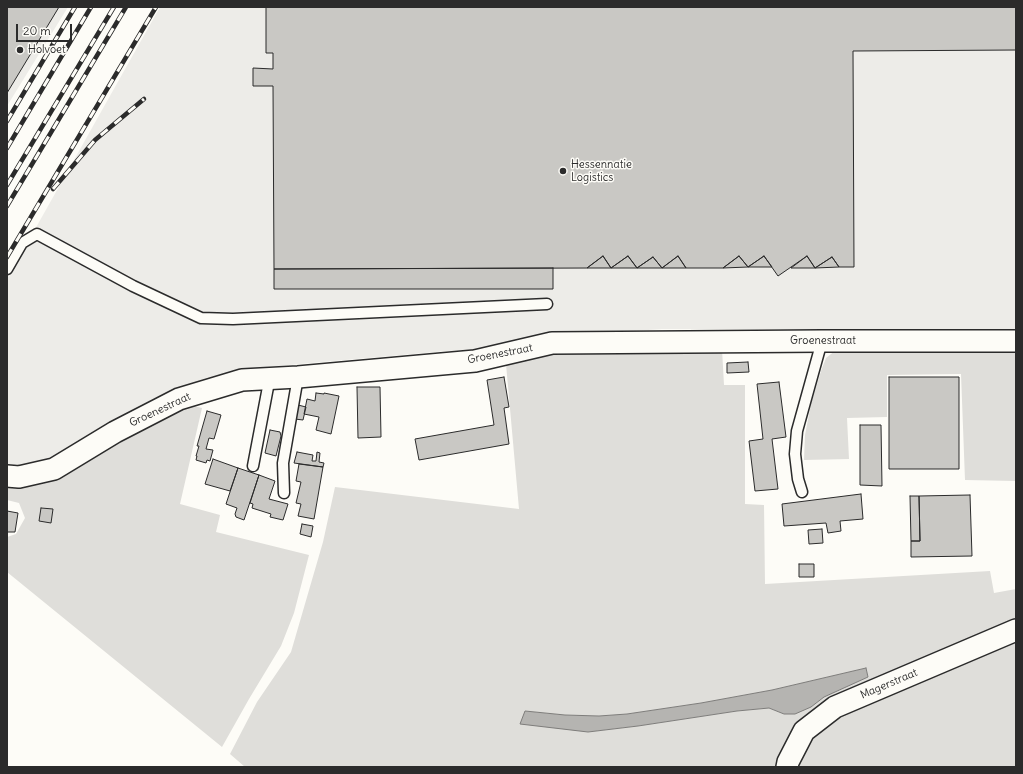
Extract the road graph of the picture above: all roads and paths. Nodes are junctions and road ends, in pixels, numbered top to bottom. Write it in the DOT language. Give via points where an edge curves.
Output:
graph roads {
  1 [pos="7,269"];
  2 [pos="547,304"];
  3 [pos="822,340"];
  4 [pos="1016,341"];
  5 [pos="298,377"];
  6 [pos="268,379"];
  7 [pos="253,466"];
  8 [pos="7,476"];
  9 [pos="802,492"];
  10 [pos="284,494"];
  11 [pos="1016,630"];
  12 [pos="787,767"];
  1 -- 2 [label="lane" via="22,243 37,234 133,286 201,318 233,319"];
  3 -- 4 [label="street, Groenestraat"];
  3 -- 5 [label="street, Groenestraat" via="552,344 475,360"];
  3 -- 9 [label="lane" via="797,431 795,454"];
  5 -- 6 [label="street, Groenestraat"];
  5 -- 10 [label="lane" via="283,463"];
  6 -- 7 [label="lane"];
  6 -- 8 [label="street, Groenestraat" via="242,380 179,398 115,432 54,469 19,477"];
  11 -- 12 [label="street, Magerstraat" via="835,707 804,731"];
}
